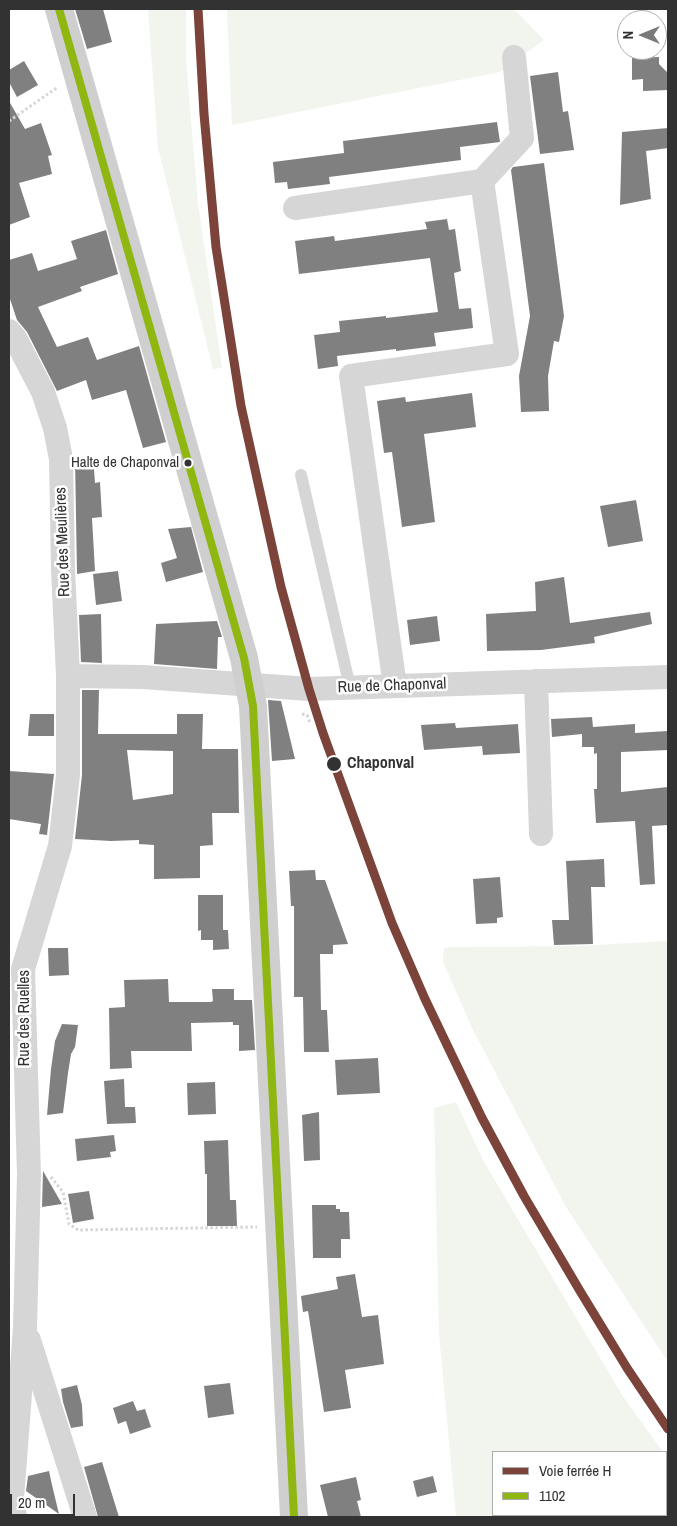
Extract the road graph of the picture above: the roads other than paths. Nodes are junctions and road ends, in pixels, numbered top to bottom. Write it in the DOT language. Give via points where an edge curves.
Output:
graph roads {
  1 [pos="59,9"];
  2 [pos="514,58"];
  3 [pos="482,181"];
  4 [pos="294,208"];
  5 [pos="9,331"];
  6 [pos="301,475"];
  7 [pos="68,676"];
  8 [pos="668,677"];
  9 [pos="536,681"];
  10 [pos="249,685"];
  11 [pos="395,686"];
  12 [pos="350,687"];
  13 [pos="541,834"];
  14 [pos="25,1328"];
  15 [pos="14,1517"];
  16 [pos="84,1517"];
  17 [pos="294,1517"];
  1 -- 10 [label="main road"];
  2 -- 3 [label="street" via="522,138"];
  3 -- 4 [label="street"];
  3 -- 11 [label="street" via="507,354 351,376"];
  5 -- 7 [label="street, Rue des Meulières" via="43,392 61,459"];
  6 -- 12 [label="lane"];
  7 -- 10 [label="street"];
  7 -- 14 [label="street, Rue des Ruelles" via="68,775 60,846 23,969 29,1176"];
  8 -- 9 [label="street, Rue de Chaponval"];
  9 -- 11 [label="street, Rue de Chaponval"];
  9 -- 13 [label="street"];
  10 -- 12 [label="street, Rue de Chaponval"];
  10 -- 17 [label="main road" via="253,706"];
  11 -- 12 [label="street, Rue de Chaponval"];
  14 -- 15 [label="street, Rue des Ruelles" via="12,1498"];
  14 -- 16 [label="street"];
}
